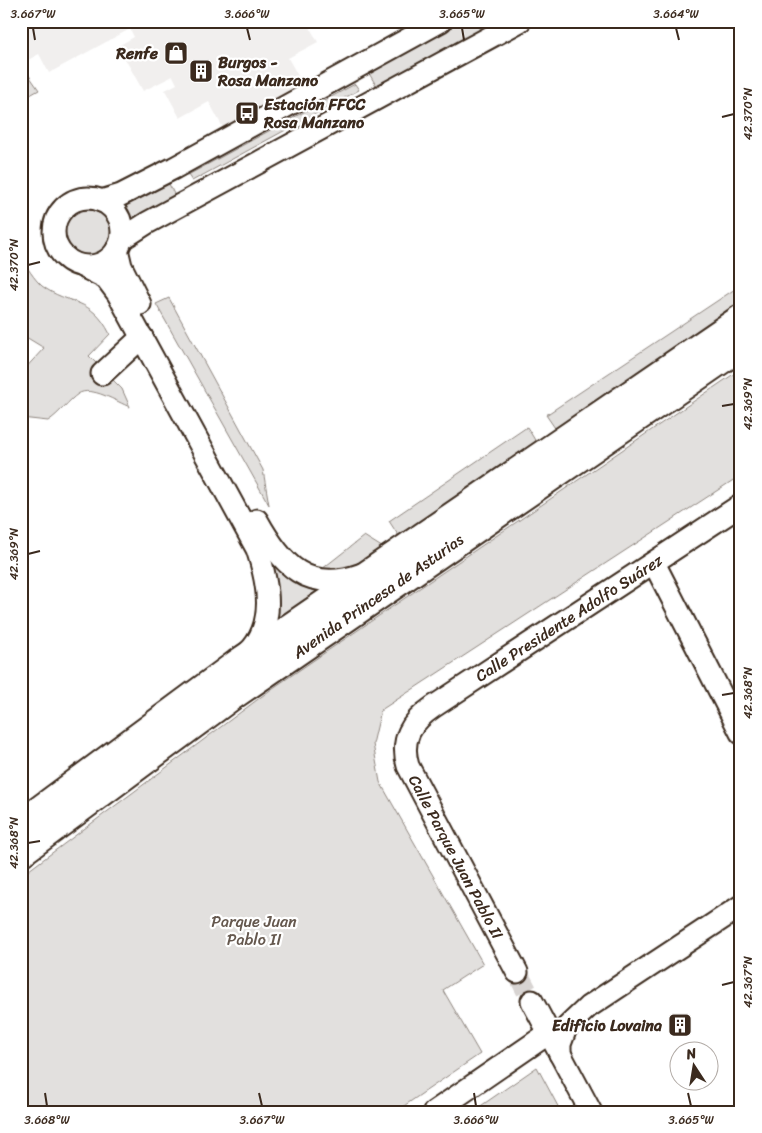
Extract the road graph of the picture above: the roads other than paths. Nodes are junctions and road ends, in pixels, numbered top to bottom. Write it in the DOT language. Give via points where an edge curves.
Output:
graph roads {
  1 [pos="442,21"];
  2 [pos="520,21"];
  3 [pos="101,201"];
  4 [pos="120,244"];
  5 [pos="82,266"];
  6 [pos="741,318"];
  7 [pos="142,337"];
  8 [pos="741,347"];
  9 [pos="102,374"];
  10 [pos="741,505"];
  11 [pos="654,563"];
  12 [pos="378,567"];
  13 [pos="238,664"];
  14 [pos="741,734"];
  15 [pos="405,740"];
  16 [pos="21,823"];
  17 [pos="21,853"];
  18 [pos="741,906"];
  19 [pos="516,972"];
  20 [pos="588,1007"];
  21 [pos="549,1033"];
  22 [pos="560,1054"];
  23 [pos="434,1112"];
  24 [pos="591,1112"];
  1 -- 3 [label="street" via="174,168 121,195"];
  2 -- 4 [label="street" via="147,223"];
  3 -- 4 [label="street" via="118,216 122,227"];
  3 -- 5 [label="street" via="82,198 68,203 54,226 53,240 59,252 69,262"];
  4 -- 5 [label="street" via="108,260 96,266"];
  4 -- 12 [label="street, Avenida Princesa de Asturias" via="118,258 127,281 266,536 286,564 300,574 321,581 340,581"];
  5 -- 7 [label="street" via="101,275 112,285"];
  6 -- 12 [label="main road, Avenida Princesa de Asturias"];
  7 -- 9 [label="street"];
  7 -- 13 [label="street" via="257,549 267,578 269,596 263,630 255,646"];
  8 -- 17 [label="main road, Avenida Princesa de Asturias" via="229,699"];
  10 -- 11 [label="street, Calle Presidente Adolfo Suárez"];
  11 -- 14 [label="street"];
  11 -- 15 [label="street, Calle Presidente Adolfo Suárez" via="420,716 410,727"];
  12 -- 13 [label="main road, Avenida Princesa de Asturias"];
  13 -- 16 [label="main road, Avenida Princesa de Asturias"];
  15 -- 19 [label="street, Calle Parque Juan Pablo II" via="404,755 408,766"];
  18 -- 20 [label="street"];
  20 -- 21 [label="street" via="564,1014 534,1006"];
  20 -- 22 [label="street" via="566,1028"];
  21 -- 22 [label="street"];
  21 -- 23 [label="street"];
  22 -- 24 [label="street"];
}
